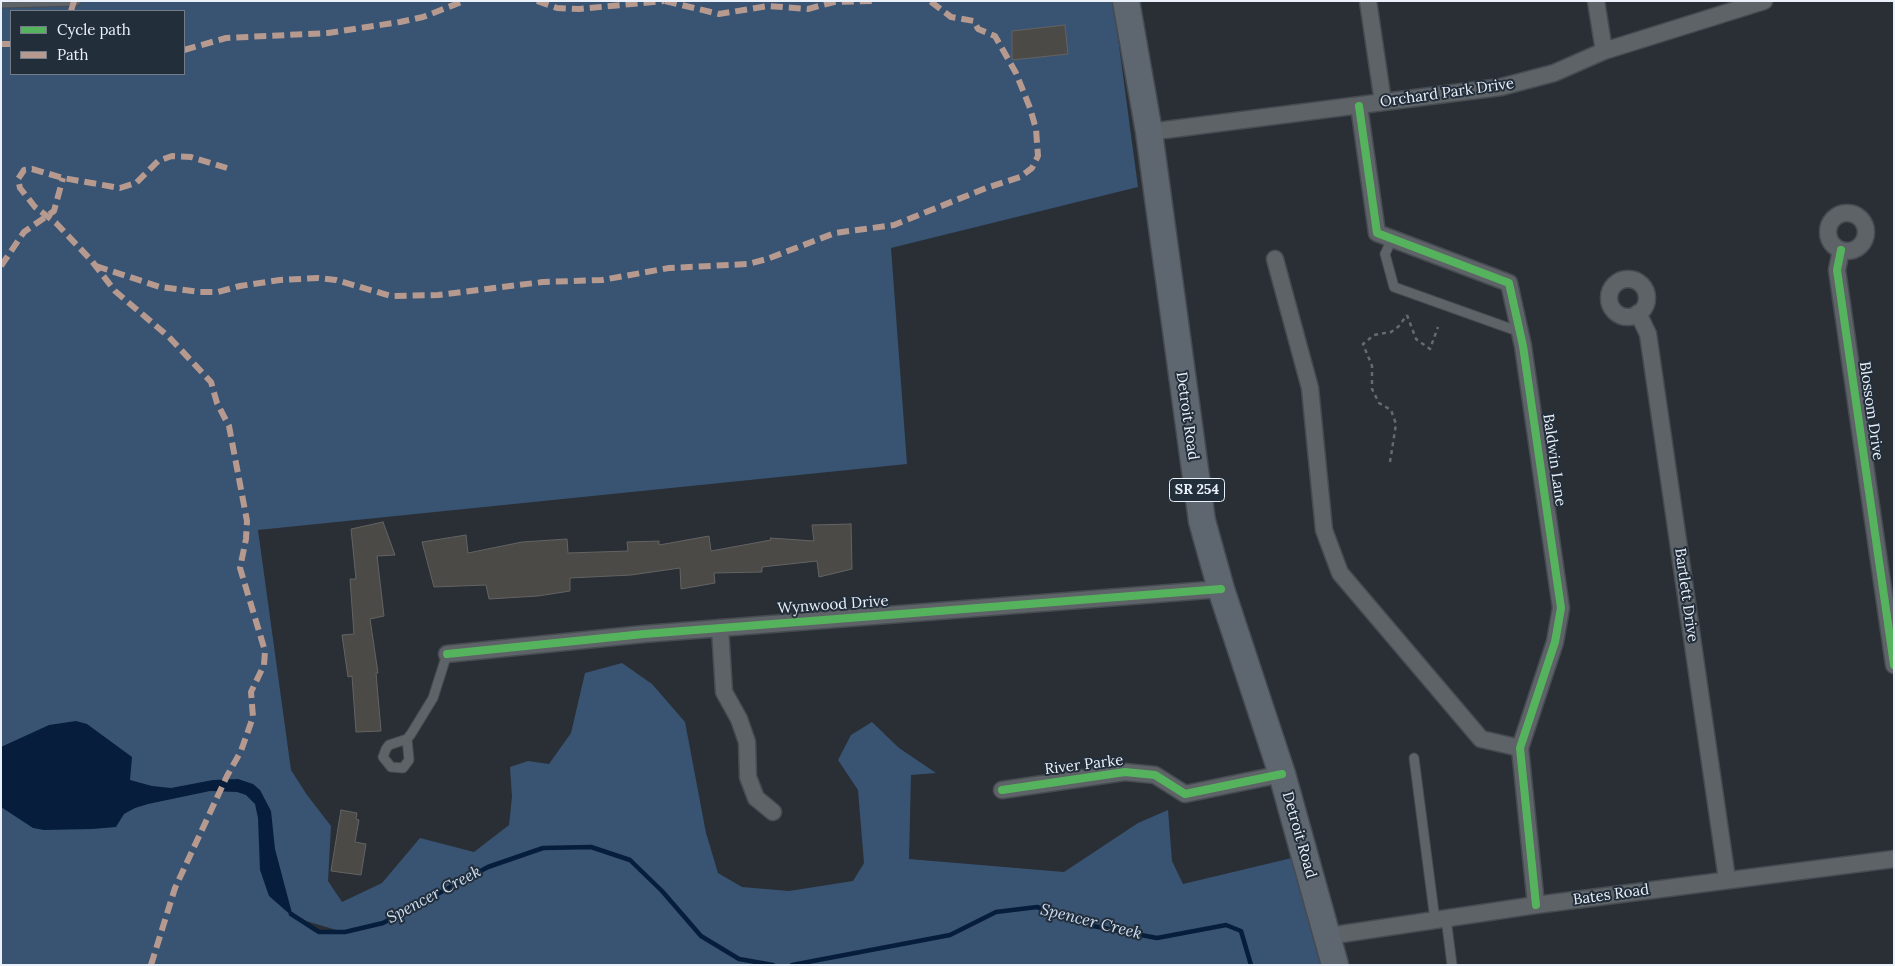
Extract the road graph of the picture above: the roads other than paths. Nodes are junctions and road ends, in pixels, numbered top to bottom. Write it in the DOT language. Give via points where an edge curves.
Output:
graph roads {
  1 [pos="76,1"];
  2 [pos="1126,1"];
  3 [pos="1368,1"];
  4 [pos="1596,1"];
  5 [pos="1764,1"];
  6 [pos="2,4"];
  7 [pos="1604,51"];
  8 [pos="1383,102"];
  9 [pos="1360,106"];
  10 [pos="1149,132"];
  11 [pos="1392,238"];
  12 [pos="1841,250"];
  13 [pos="1275,259"];
  14 [pos="1638,314"];
  15 [pos="1520,332"];
  16 [pos="1221,589"];
  17 [pos="720,628"];
  18 [pos="447,654"];
  19 [pos="1894,665"];
  20 [pos="407,739"];
  21 [pos="1520,748"];
  22 [pos="1414,758"];
  23 [pos="1282,774"];
  24 [pos="1002,790"];
  25 [pos="773,812"];
  26 [pos="1894,859"];
  27 [pos="1727,879"];
  28 [pos="1536,905"];
  29 [pos="1440,919"];
  30 [pos="1328,936"];
  31 [pos="1334,965"];
  32 [pos="1452,965"];
  1 -- 6 [label="lane"];
  2 -- 10 [label="main road, Detroit Road / SR 254"];
  3 -- 8 [label="street"];
  4 -- 7 [label="street"];
  5 -- 7 [label="street, Orchard Park Drive"];
  7 -- 8 [label="street, Orchard Park Drive" via="1554,73 1501,87"];
  8 -- 9 [label="street, Orchard Park Drive"];
  9 -- 10 [label="street, Orchard Park Drive"];
  9 -- 11 [label="street, Baldwin Lane" via="1377,233"];
  10 -- 16 [label="main road, Detroit Road / SR 254" via="1202,521"];
  11 -- 15 [label="street, Baldwin Lane" via="1509,284"];
  11 -- 15 [label="lane" via="1386,254 1394,287"];
  12 -- 19 [label="street, Blossom Drive" via="1837,270"];
  13 -- 21 [label="street" via="1310,388 1324,530 1340,573 1481,739"];
  14 -- 27 [label="street, Bartlett Drive" via="1648,334"];
  15 -- 21 [label="street, Baldwin Lane" via="1561,608 1555,642"];
  16 -- 17 [label="street, Wynwood Drive"];
  16 -- 23 [label="main road, Detroit Road / SR 254"];
  17 -- 18 [label="street, Wynwood Drive"];
  17 -- 25 [label="street" via="724,692 747,742 748,776 756,798"];
  18 -- 20 [label="lane" via="433,698"];
  21 -- 28 [label="street, Baldwin Lane"];
  22 -- 29 [label="lane"];
  23 -- 24 [label="street, River Parke" via="1185,794 1155,775 1131,773"];
  23 -- 30 [label="main road, Detroit Road / SR 254"];
  26 -- 27 [label="street, Bates Road"];
  27 -- 28 [label="street, Bates Road"];
  28 -- 29 [label="street, Bates Road"];
  29 -- 30 [label="street, Bates Road"];
  29 -- 32 [label="lane"];
  30 -- 31 [label="main road, Detroit Road / SR 254"];
}
